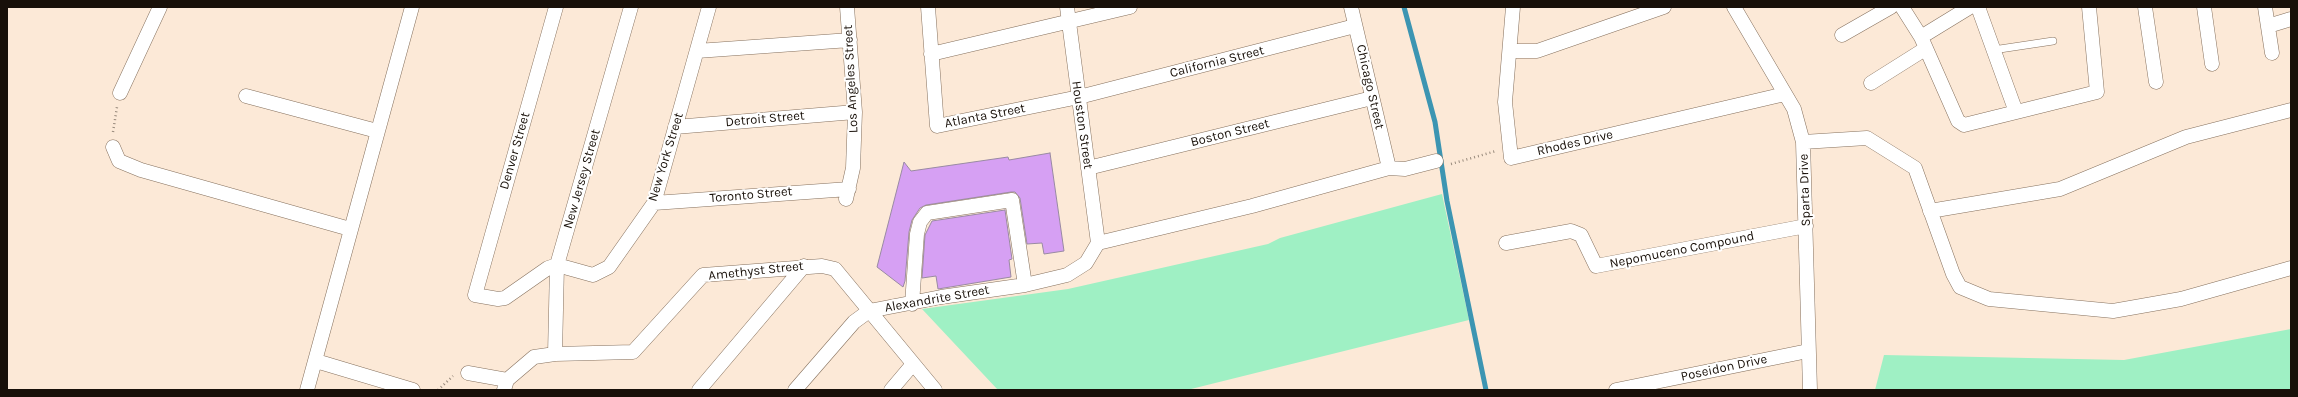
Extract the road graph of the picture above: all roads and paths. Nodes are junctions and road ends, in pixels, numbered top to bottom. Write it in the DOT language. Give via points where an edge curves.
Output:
graph roads {
  1 [pos="160,7"];
  2 [pos="412,7"];
  3 [pos="556,7"];
  4 [pos="631,7"];
  5 [pos="709,7"];
  6 [pos="847,7"];
  7 [pos="928,7"];
  8 [pos="1067,7"];
  9 [pos="1130,7"];
  10 [pos="1351,7"];
  11 [pos="1513,7"];
  12 [pos="1664,7"];
  13 [pos="1734,7"];
  14 [pos="1891,7"];
  15 [pos="1902,7"];
  16 [pos="1970,7"];
  17 [pos="1978,7"];
  18 [pos="2089,7"];
  19 [pos="2145,7"];
  20 [pos="2204,7"];
  21 [pos="2265,7"];
  22 [pos="2291,19"];
  23 [pos="1069,22"];
  24 [pos="1356,26"];
  25 [pos="2268,26"];
  26 [pos="1842,35"];
  27 [pos="850,40"];
  28 [pos="2053,41"];
  29 [pos="1923,43"];
  30 [pos="1993,50"];
  31 [pos="696,51"];
  32 [pos="1510,51"];
  33 [pos="2272,53"];
  34 [pos="932,54"];
  35 [pos="2212,64"];
  36 [pos="2156,82"];
  37 [pos="1871,83"];
  38 [pos="120,93"];
  39 [pos="1785,94"];
  40 [pos="246,96"];
  41 [pos="1079,98"];
  42 [pos="1372,98"];
  43 [pos="2291,110"];
  44 [pos="855,112"];
  45 [pos="2016,112"];
  46 [pos="675,127"];
  47 [pos="377,131"];
  48 [pos="1803,142"];
  49 [pos="113,147"];
  50 [pos="1510,148"];
  51 [pos="1440,164"];
  52 [pos="1088,168"];
  53 [pos="1389,168"];
  54 [pos="847,194"];
  55 [pos="654,203"];
  56 [pos="1930,211"];
  57 [pos="1806,226"];
  58 [pos="350,229"];
  59 [pos="1506,242"];
  60 [pos="1098,243"];
  61 [pos="557,265"];
  62 [pos="804,266"];
  63 [pos="2291,268"];
  64 [pos="1025,285"];
  65 [pos="912,304"];
  66 [pos="869,311"];
  67 [pos="1808,351"];
  68 [pos="555,354"];
  69 [pos="316,361"];
  70 [pos="914,364"];
  71 [pos="468,373"];
  72 [pos="506,385"];
  73 [pos="307,390"];
  74 [pos="412,390"];
  75 [pos="699,390"];
  76 [pos="795,390"];
  77 [pos="891,390"];
  78 [pos="935,390"];
  79 [pos="1616,390"];
  80 [pos="1810,390"];
  1 -- 38 [label="street"];
  2 -- 47 [label="street"];
  3 -- 61 [label="street, Denver Street" via="475,295 505,298 548,268"];
  4 -- 61 [label="street, New Jersey Street"];
  5 -- 31 [label="street, New York Street"];
  6 -- 27 [label="street, Los Angeles Street"];
  7 -- 34 [label="street, Atlanta Street"];
  8 -- 23 [label="street, Houston Street"];
  9 -- 23 [label="street"];
  10 -- 24 [label="street, Chicago Street"];
  11 -- 32 [label="street"];
  12 -- 32 [label="street" via="1537,51"];
  13 -- 39 [label="street, Sparta Drive"];
  14 -- 26 [label="street"];
  15 -- 29 [label="street"];
  16 -- 29 [label="street"];
  17 -- 30 [label="street"];
  18 -- 45 [label="street" via="2098,92"];
  19 -- 36 [label="street"];
  20 -- 35 [label="street"];
  21 -- 25 [label="street"];
  22 -- 25 [label="street"];
  23 -- 34 [label="street"];
  23 -- 41 [label="street, Houston Street"];
  24 -- 41 [label="street, California Street"];
  24 -- 42 [label="street, Chicago Street"];
  25 -- 33 [label="street"];
  27 -- 31 [label="street"];
  27 -- 44 [label="street, Los Angeles Street"];
  28 -- 30 [label="lane"];
  29 -- 37 [label="street"];
  29 -- 45 [label="street" via="1958,121 1964,125"];
  30 -- 45 [label="street"];
  31 -- 46 [label="street, New York Street"];
  32 -- 50 [label="street" via="1505,102"];
  34 -- 41 [label="street, Atlanta Street" via="937,126"];
  38 -- 49 [label="path"];
  39 -- 48 [label="street, Sparta Drive" via="1794,109"];
  39 -- 50 [label="street, Rhodes Drive" via="1511,158"];
  40 -- 47 [label="street"];
  41 -- 52 [label="street, Houston Street"];
  42 -- 52 [label="street, Boston Street"];
  42 -- 53 [label="street, Chicago Street"];
  43 -- 56 [label="street" via="2186,137 2060,189"];
  44 -- 46 [label="street, Detroit Street"];
  44 -- 54 [label="street, Los Angeles Street" via="853,168"];
  46 -- 55 [label="street, New York Street"];
  47 -- 58 [label="street"];
  48 -- 56 [label="street" via="1867,138 1915,168"];
  48 -- 57 [label="street, Sparta Drive"];
  49 -- 58 [label="street" via="119,162 141,170"];
  50 -- 51 [label="path"];
  51 -- 53 [label="street" via="1405,169"];
  52 -- 60 [label="street, Houston Street"];
  53 -- 60 [label="street" via="1252,206"];
  54 -- 55 [label="street, Toronto Street"];
  55 -- 61 [label="street, New York Street" via="609,267 602,272 593,275"];
  56 -- 63 [label="street" via="1960,287 1989,299 2112,311 2181,300"];
  57 -- 59 [label="street, Nepomuceno Compound" via="1596,266 1581,235 1571,231"];
  57 -- 67 [label="street, Sparta Drive"];
  58 -- 69 [label="street"];
  60 -- 64 [label="street, Alexandrite Street" via="1086,262 1067,275"];
  61 -- 68 [label="street, New Jersey Street"];
  62 -- 66 [label="street, Amethyst Street" via="835,269"];
  62 -- 68 [label="street, Amethyst Street" via="703,275 633,352"];
  62 -- 75 [label="street"];
  64 -- 65 [label="street, Alexandrite Street"];
  64 -- 65 [label="street" via="1012,200 927,213 920,222 917,234"];
  65 -- 66 [label="street, Alexandrite Street"];
  66 -- 70 [label="street, Amethyst Street"];
  66 -- 76 [label="street, Alexandrite Street" via="854,322"];
  67 -- 79 [label="street, Poseidon Drive"];
  67 -- 80 [label="street, Sparta Drive"];
  68 -- 72 [label="street, Amethyst Street" via="534,357"];
  69 -- 73 [label="street"];
  69 -- 74 [label="street"];
  70 -- 77 [label="street"];
  70 -- 78 [label="street, Amethyst Street"];
  71 -- 72 [label="street"];
}
